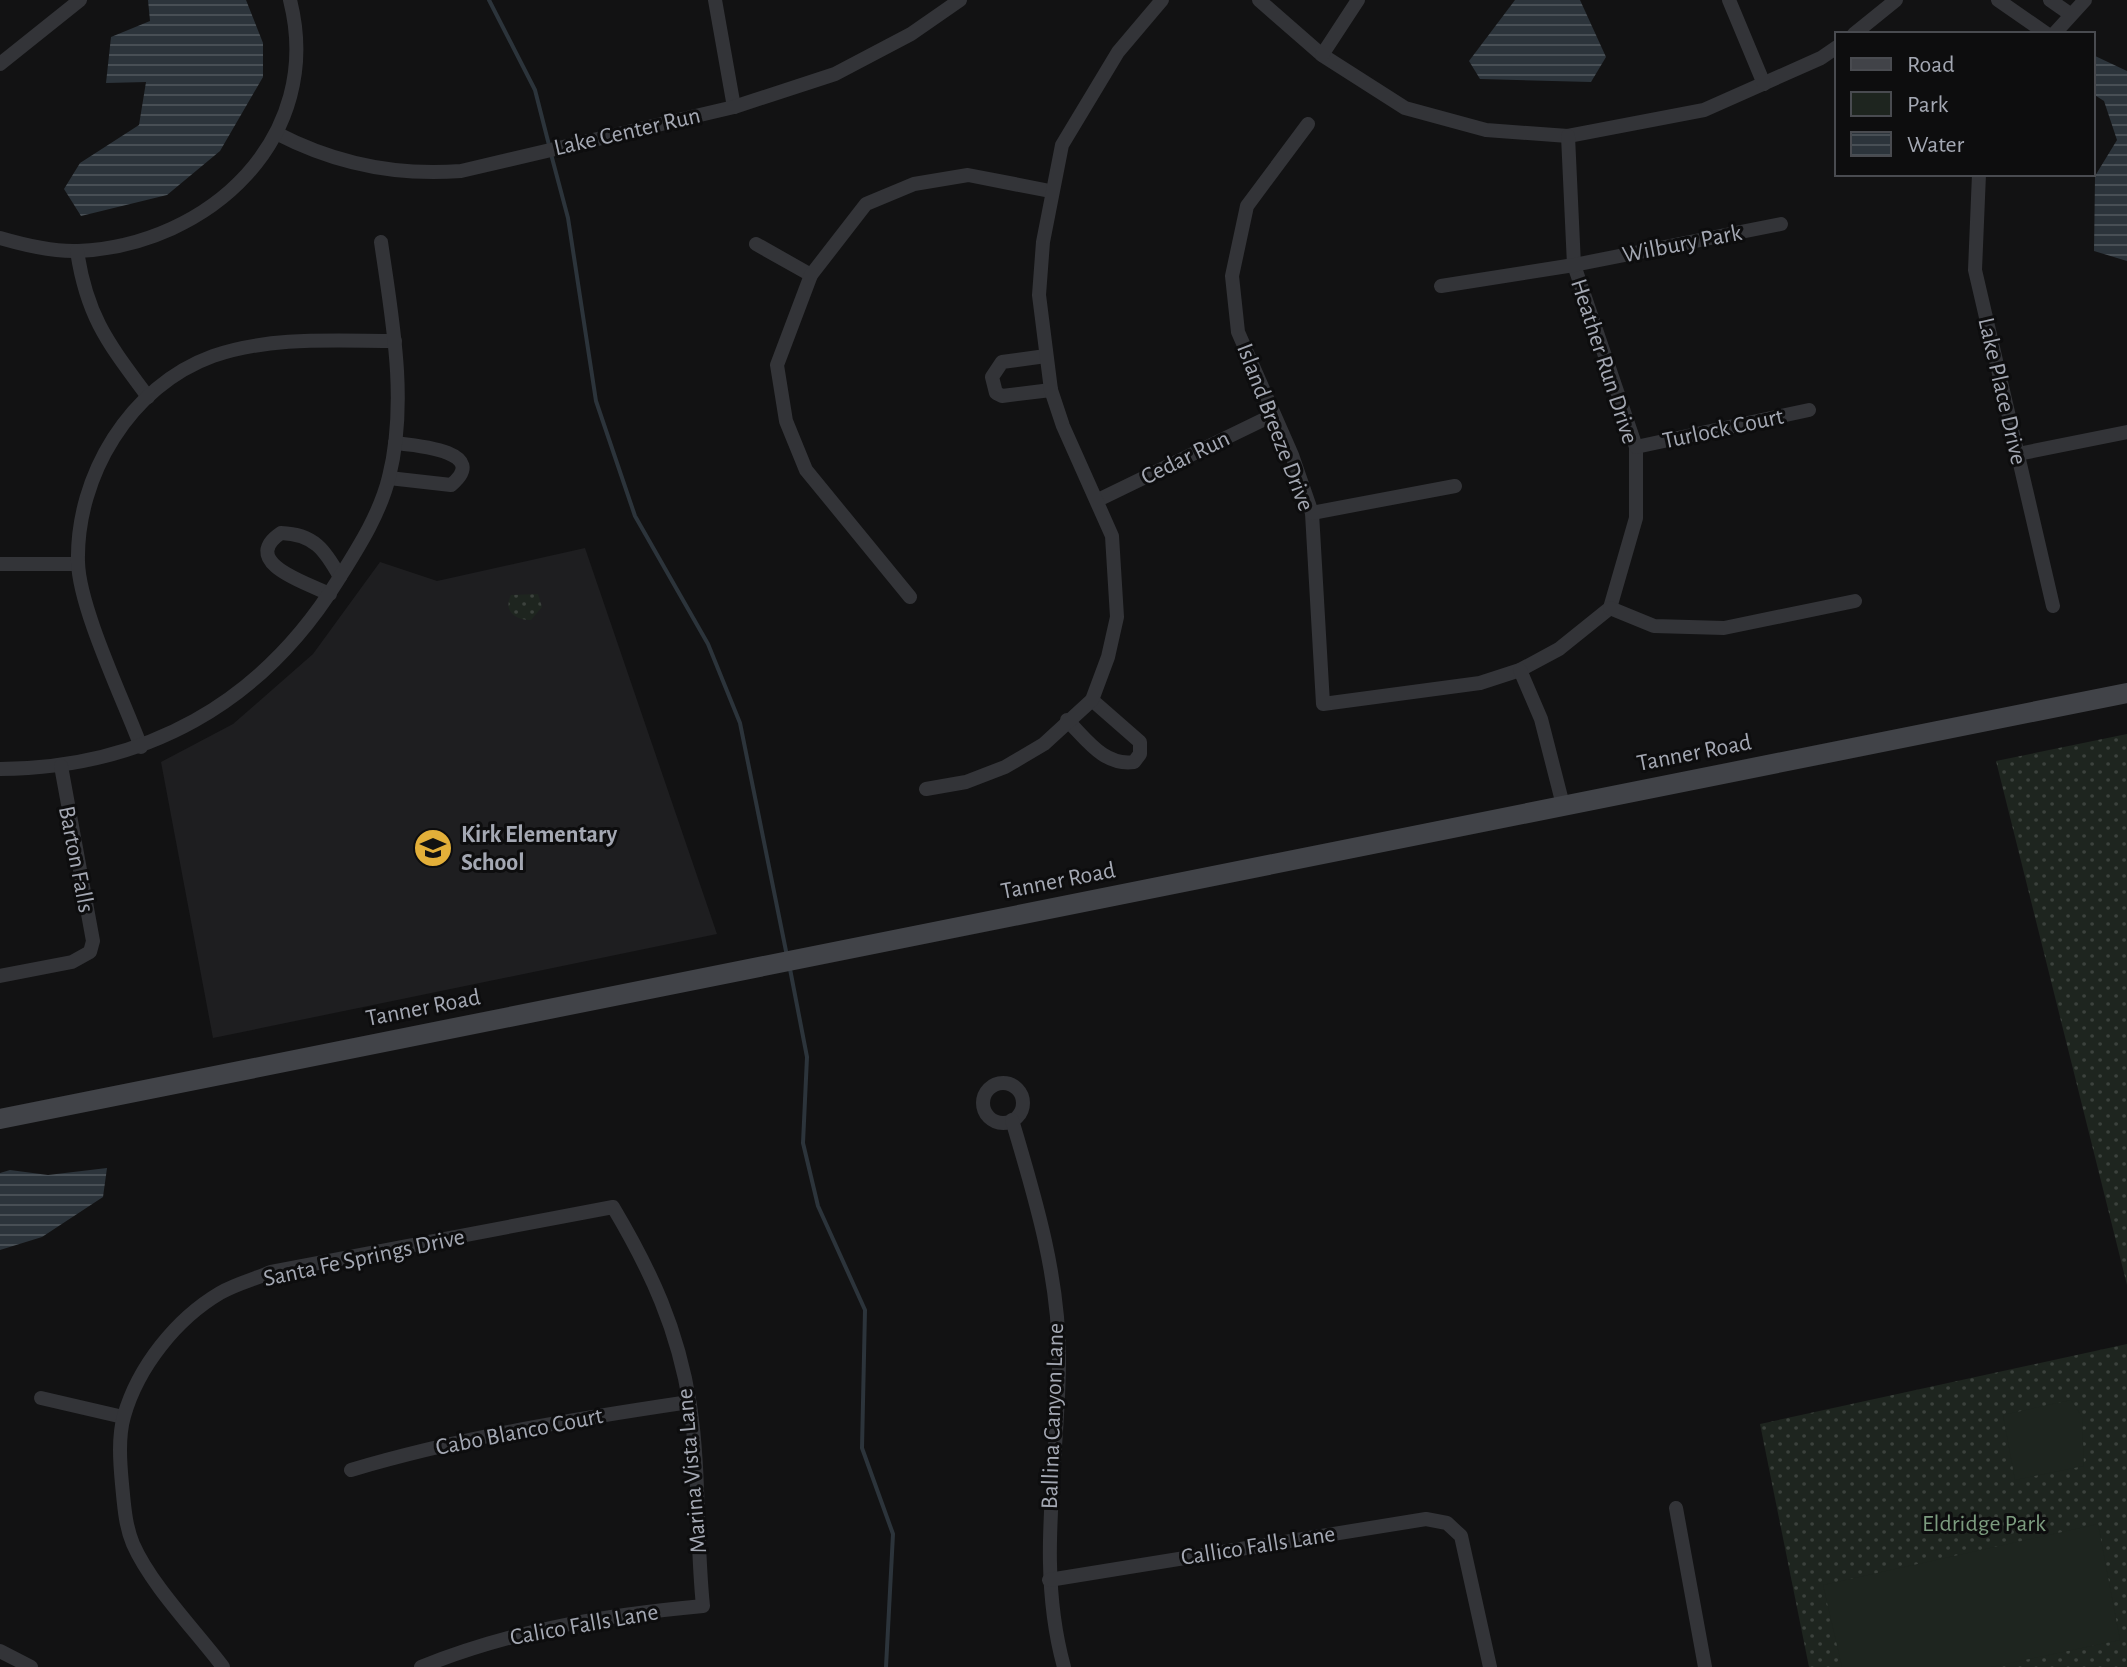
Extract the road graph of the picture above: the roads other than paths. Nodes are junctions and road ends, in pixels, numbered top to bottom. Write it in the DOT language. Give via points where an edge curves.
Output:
graph roads {
  1 [pos="80,0"];
  2 [pos="290,0"];
  3 [pos="715,0"];
  4 [pos="960,0"];
  5 [pos="1162,0"];
  6 [pos="1259,0"];
  7 [pos="1358,0"];
  8 [pos="1729,0"];
  9 [pos="1896,0"];
  10 [pos="1998,0"];
  11 [pos="2050,0"];
  12 [pos="2085,0"];
  13 [pos="2070,14"];
  14 [pos="1856,32"];
  15 [pos="2044,32"];
  16 [pos="2056,32"];
  17 [pos="1835,48"];
  18 [pos="1322,55"];
  19 [pos="0,64"];
  20 [pos="1764,84"];
  21 [pos="734,107"];
  22 [pos="1308,124"];
  23 [pos="278,134"];
  24 [pos="1568,136"];
  25 [pos="1979,176"];
  26 [pos="1050,191"];
  27 [pos="1781,224"];
  28 [pos="0,238"];
  29 [pos="381,242"];
  30 [pos="756,244"];
  31 [pos="77,251"];
  32 [pos="1574,265"];
  33 [pos="811,275"];
  34 [pos="1441,286"];
  35 [pos="395,341"];
  36 [pos="1046,356"];
  37 [pos="1051,390"];
  38 [pos="148,397"];
  39 [pos="1809,410"];
  40 [pos="1273,415"];
  41 [pos="2127,432"];
  42 [pos="395,443"];
  43 [pos="1636,447"];
  44 [pos="2018,454"];
  45 [pos="389,478"];
  46 [pos="1455,486"];
  47 [pos="1098,500"];
  48 [pos="1312,513"];
  49 [pos="0,564"];
  50 [pos="78,564"];
  51 [pos="340,577"];
  52 [pos="330,594"];
  53 [pos="910,597"];
  54 [pos="1855,601"];
  55 [pos="2053,606"];
  56 [pos="1610,608"];
  57 [pos="1520,670"];
  58 [pos="2127,693"];
  59 [pos="1092,700"];
  60 [pos="1067,720"];
  61 [pos="141,747"];
  62 [pos="61,766"];
  63 [pos="0,769"];
  64 [pos="926,789"];
  65 [pos="1563,805"];
  66 [pos="0,976"];
  67 [pos="0,1119"];
  68 [pos="1012,1120"];
  69 [pos="613,1207"];
  70 [pos="41,1398"];
  71 [pos="689,1402"];
  72 [pos="123,1417"];
  73 [pos="351,1470"];
  74 [pos="1676,1508"];
  75 [pos="1049,1580"];
  76 [pos="703,1606"];
  77 [pos="0,1651"];
  78 [pos="31,1667"];
  79 [pos="223,1667"];
  80 [pos="421,1667"];
  81 [pos="1064,1667"];
  82 [pos="1490,1667"];
  83 [pos="1705,1667"];
  1 -- 19 [label="street"];
  2 -- 23 [label="street" via="295,74"];
  3 -- 21 [label="street"];
  4 -- 21 [label="street, Lake Center Run" via="911,34 835,74"];
  5 -- 26 [label="street" via="1087,99 1062,145"];
  6 -- 18 [label="street"];
  7 -- 18 [label="street"];
  8 -- 20 [label="street"];
  9 -- 14 [label="street"];
  10 -- 15 [label="street"];
  11 -- 13 [label="street"];
  12 -- 13 [label="street"];
  13 -- 16 [label="street"];
  17 -- 20 [label="street"];
  18 -- 24 [label="street" via="1405,108 1486,130"];
  20 -- 24 [label="street" via="1704,110"];
  21 -- 23 [label="street, Lake Center Run" via="461,171 424,174 385,171 312,150"];
  22 -- 40 [label="street, Island Breeze Drive" via="1247,206 1232,276 1238,332"];
  23 -- 31 [label="street" via="236,186 212,206 170,229"];
  24 -- 32 [label="street, Heather Run Drive"];
  25 -- 44 [label="street, Lake Place Drive" via="1975,270"];
  26 -- 33 [label="street" via="968,175 914,184 866,204"];
  26 -- 36 [label="street" via="1039,295"];
  27 -- 32 [label="street, Wilbury Park"];
  28 -- 31 [label="street"];
  29 -- 35 [label="street"];
  30 -- 33 [label="street"];
  31 -- 38 [label="street" via="93,319"];
  32 -- 34 [label="street, Wilbury Park"];
  32 -- 43 [label="street, Heather Run Drive"];
  33 -- 53 [label="street" via="777,365 786,421 806,470"];
  35 -- 38 [label="street" via="302,341 212,356"];
  35 -- 42 [label="street"];
  36 -- 37 [label="street"];
  36 -- 37 [label="street" via="1002,362 992,377 1002,396"];
  37 -- 47 [label="street"];
  38 -- 50 [label="street" via="100,459 82,516"];
  39 -- 43 [label="street, Turlock Court"];
  40 -- 47 [label="street, Cedar Run"];
  40 -- 48 [label="street, Island Breeze Drive"];
  41 -- 44 [label="street"];
  42 -- 45 [label="street"];
  42 -- 45 [label="street" via="450,452 462,468 451,485"];
  43 -- 56 [label="street, Heather Run Drive" via="1636,518"];
  44 -- 55 [label="street, Lake Place Drive"];
  45 -- 51 [label="street" via="368,531"];
  46 -- 48 [label="street"];
  47 -- 59 [label="street" via="1112,536 1117,617"];
  48 -- 57 [label="street, Island Breeze Drive" via="1323,704 1480,683"];
  49 -- 50 [label="street"];
  50 -- 61 [label="street" via="98,635"];
  51 -- 52 [label="street"];
  51 -- 52 [label="street" via="313,539 281,533 271,540 270,562 285,575"];
  52 -- 61 [label="street" via="255,680 220,706"];
  54 -- 56 [label="street" via="1724,628 1654,626"];
  56 -- 57 [label="street" via="1559,649"];
  57 -- 65 [label="street" via="1541,719"];
  58 -- 65 [label="main road, Tanner Road"];
  59 -- 60 [label="street"];
  59 -- 60 [label="street" via="1140,742 1134,762 1121,764 1102,756"];
  60 -- 64 [label="street" via="1044,744 1005,767"];
  61 -- 62 [label="street"];
  62 -- 63 [label="street"];
  62 -- 66 [label="street, Barton Falls" via="93,941 90,952 72,962"];
  65 -- 67 [label="main road, Tanner Road"];
  68 -- 75 [label="street, Ballina Canyon Lane" via="1044,1230 1057,1316"];
  69 -- 71 [label="street, Marina Vista Lane" via="651,1272 673,1333"];
  69 -- 72 [label="street, Santa Fe Springs Drive" via="271,1272 221,1292 184,1320 163,1345 144,1370"];
  70 -- 72 [label="street"];
  71 -- 73 [label="street, Cabo Blanco Court" via="524,1428"];
  71 -- 76 [label="street, Marina Vista Lane"];
  72 -- 79 [label="street, Santa Fe Springs Drive" via="120,1461 131,1540 146,1569"];
  74 -- 83 [label="street"];
  75 -- 81 [label="street, Ballina Canyon Lane"];
  75 -- 82 [label="street, Callico Falls Lane" via="1426,1519 1447,1523 1461,1536"];
  76 -- 80 [label="street, Calico Falls Lane" via="554,1624"];
  77 -- 78 [label="street"];
}
